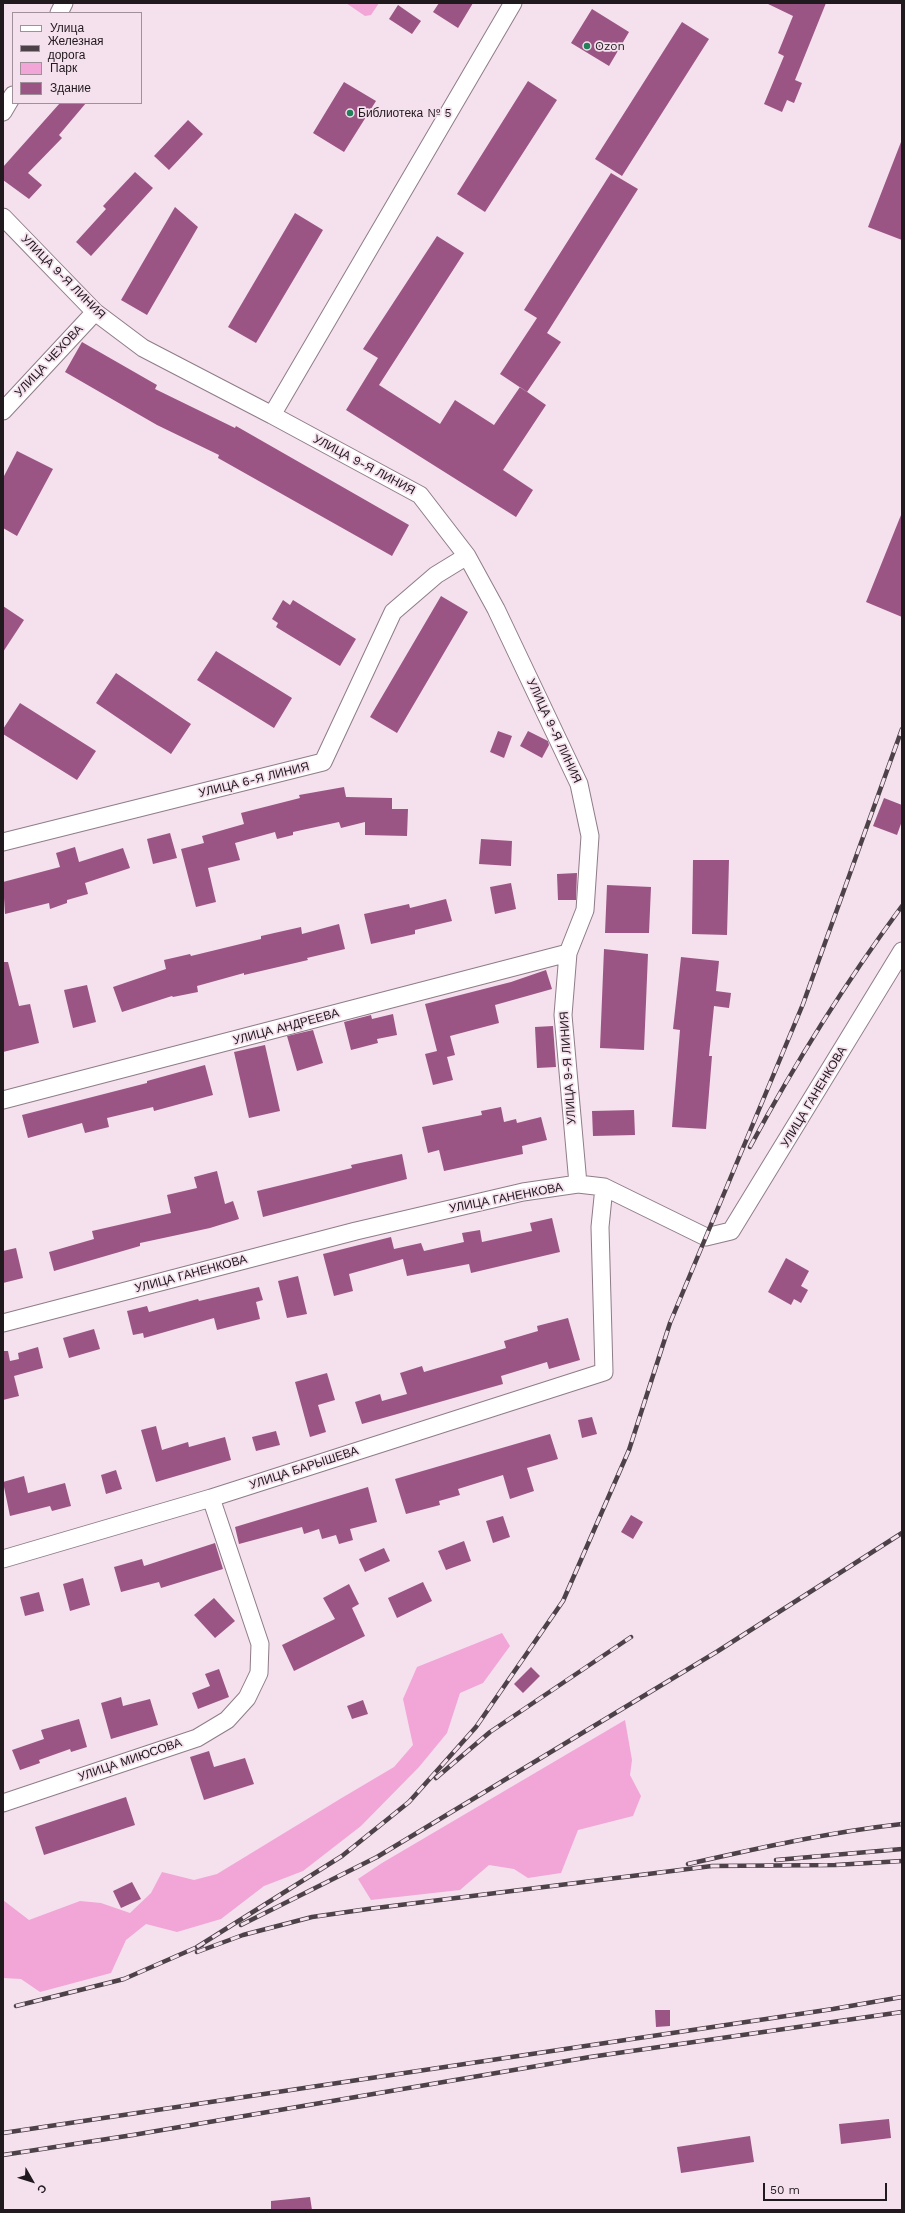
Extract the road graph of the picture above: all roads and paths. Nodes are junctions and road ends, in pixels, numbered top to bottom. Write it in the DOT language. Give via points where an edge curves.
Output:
graph roads {
  1 [pos="64,3"];
  2 [pos="513,3"];
  3 [pos="60,12"];
  4 [pos="12,97"];
  5 [pos="3,112"];
  6 [pos="3,217"];
  7 [pos="95,312"];
  8 [pos="3,411"];
  9 [pos="272,415"];
  10 [pos="467,556"];
  11 [pos="3,842"];
  12 [pos="902,951"];
  13 [pos="568,953"];
  14 [pos="3,1100"];
  15 [pos="578,1184"];
  16 [pos="604,1187"];
  17 [pos="3,1323"];
  18 [pos="211,1498"];
  19 [pos="3,1559"];
  20 [pos="3,1803"];
  1 -- 3 [label="street"];
  2 -- 9 [label="street"];
  4 -- 5 [label="street"];
  6 -- 7 [label="street, УЛИЦА 9-Я ЛИНИЯ"];
  7 -- 8 [label="street, УЛИЦА ЧЕХОВА"];
  7 -- 9 [label="street, УЛИЦА 9-Я ЛИНИЯ" via="143,348"];
  9 -- 10 [label="street, УЛИЦА 9-Я ЛИНИЯ" via="420,495"];
  10 -- 11 [label="street, УЛИЦА 6-Я ЛИНИЯ" via="436,575 393,612 323,762"];
  10 -- 13 [label="street, УЛИЦА 9-Я ЛИНИЯ" via="496,609 580,784 590,844 585,910"];
  12 -- 16 [label="street, УЛИЦА ГАНЕНКОВА" via="731,1231 706,1237"];
  13 -- 14 [label="street, УЛИЦА АНДРЕЕВА"];
  13 -- 15 [label="street, УЛИЦА 9-Я ЛИНИЯ" via="563,1015"];
  15 -- 16 [label="street, УЛИЦА ГАНЕНКОВА"];
  15 -- 17 [label="street, УЛИЦА ГАНЕНКОВА" via="523,1192 356,1231"];
  16 -- 18 [label="street, УЛИЦА БАРЫШЕВА" via="600,1227 604,1372"];
  18 -- 19 [label="street, УЛИЦА БАРЫШЕВА"];
  18 -- 20 [label="street, УЛИЦА МИЮСОВА" via="260,1644 259,1673 247,1698 227,1720 197,1738"];
}
